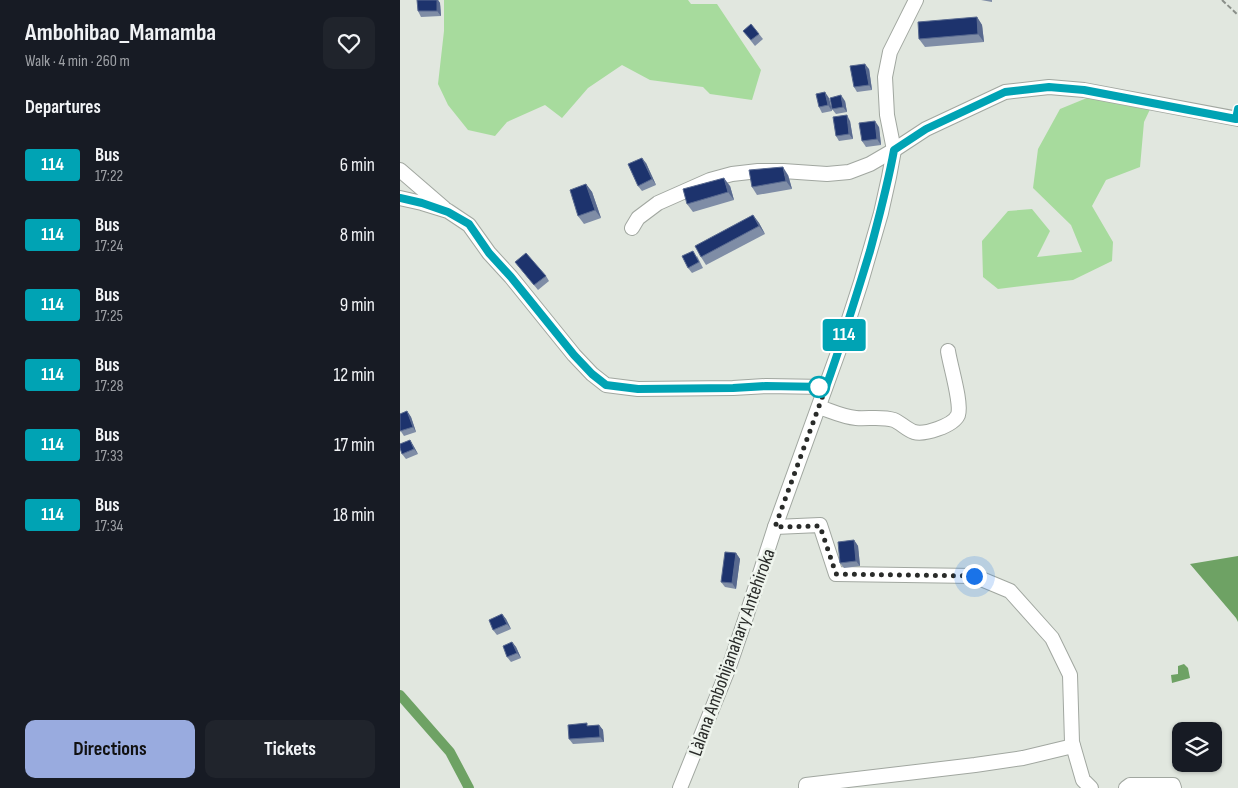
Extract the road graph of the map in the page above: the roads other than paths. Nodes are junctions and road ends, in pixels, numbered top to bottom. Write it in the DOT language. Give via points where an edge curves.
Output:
graph roads {
  1 [pos="916,0"];
  2 [pos="1237,116"];
  3 [pos="894,150"];
  4 [pos="400,170"];
  5 [pos="400,198"];
  6 [pos="448,212"];
  7 [pos="632,228"];
  8 [pos="948,351"];
  9 [pos="826,387"];
  10 [pos="819,407"];
  11 [pos="775,527"];
  12 [pos="1073,746"];
  13 [pos="680,788"];
  14 [pos="806,788"];
  15 [pos="1091,788"];
  16 [pos="1126,788"];
  17 [pos="1174,788"];
  1 -- 3 [label="street, Làlana Ambohijanahary Antehiroka" via="890,52 885,77 887,115"];
  2 -- 3 [label="street" via="1049,87 1005,92 926,129"];
  3 -- 7 [label="street" via="849,172 758,172 710,180 658,203 638,218"];
  3 -- 9 [label="street, Làlana Ambohijanahary Antehiroka" via="883,204"];
  4 -- 6 [label="street"];
  5 -- 6 [label="street"];
  6 -- 9 [label="street" via="469,224 489,253 574,355 606,385 638,389"];
  8 -- 10 [label="street" via="959,404 958,414 940,428 915,432 894,420 856,418"];
  9 -- 10 [label="street, Làlana Ambohijanahary Antehiroka"];
  10 -- 11 [label="street, Làlana Ambohijanahary Antehiroka"];
  11 -- 12 [label="street" via="820,526 836,574 974,576 1010,591 1052,638 1070,674"];
  11 -- 13 [label="street, Làlana Ambohijanahary Antehiroka" via="729,666"];
  12 -- 14 [label="street" via="1023,758 806,784"];
  12 -- 15 [label="street" via="1083,780"];
  16 -- 17 [label="street" via="1130,785 1173,785"];
}
